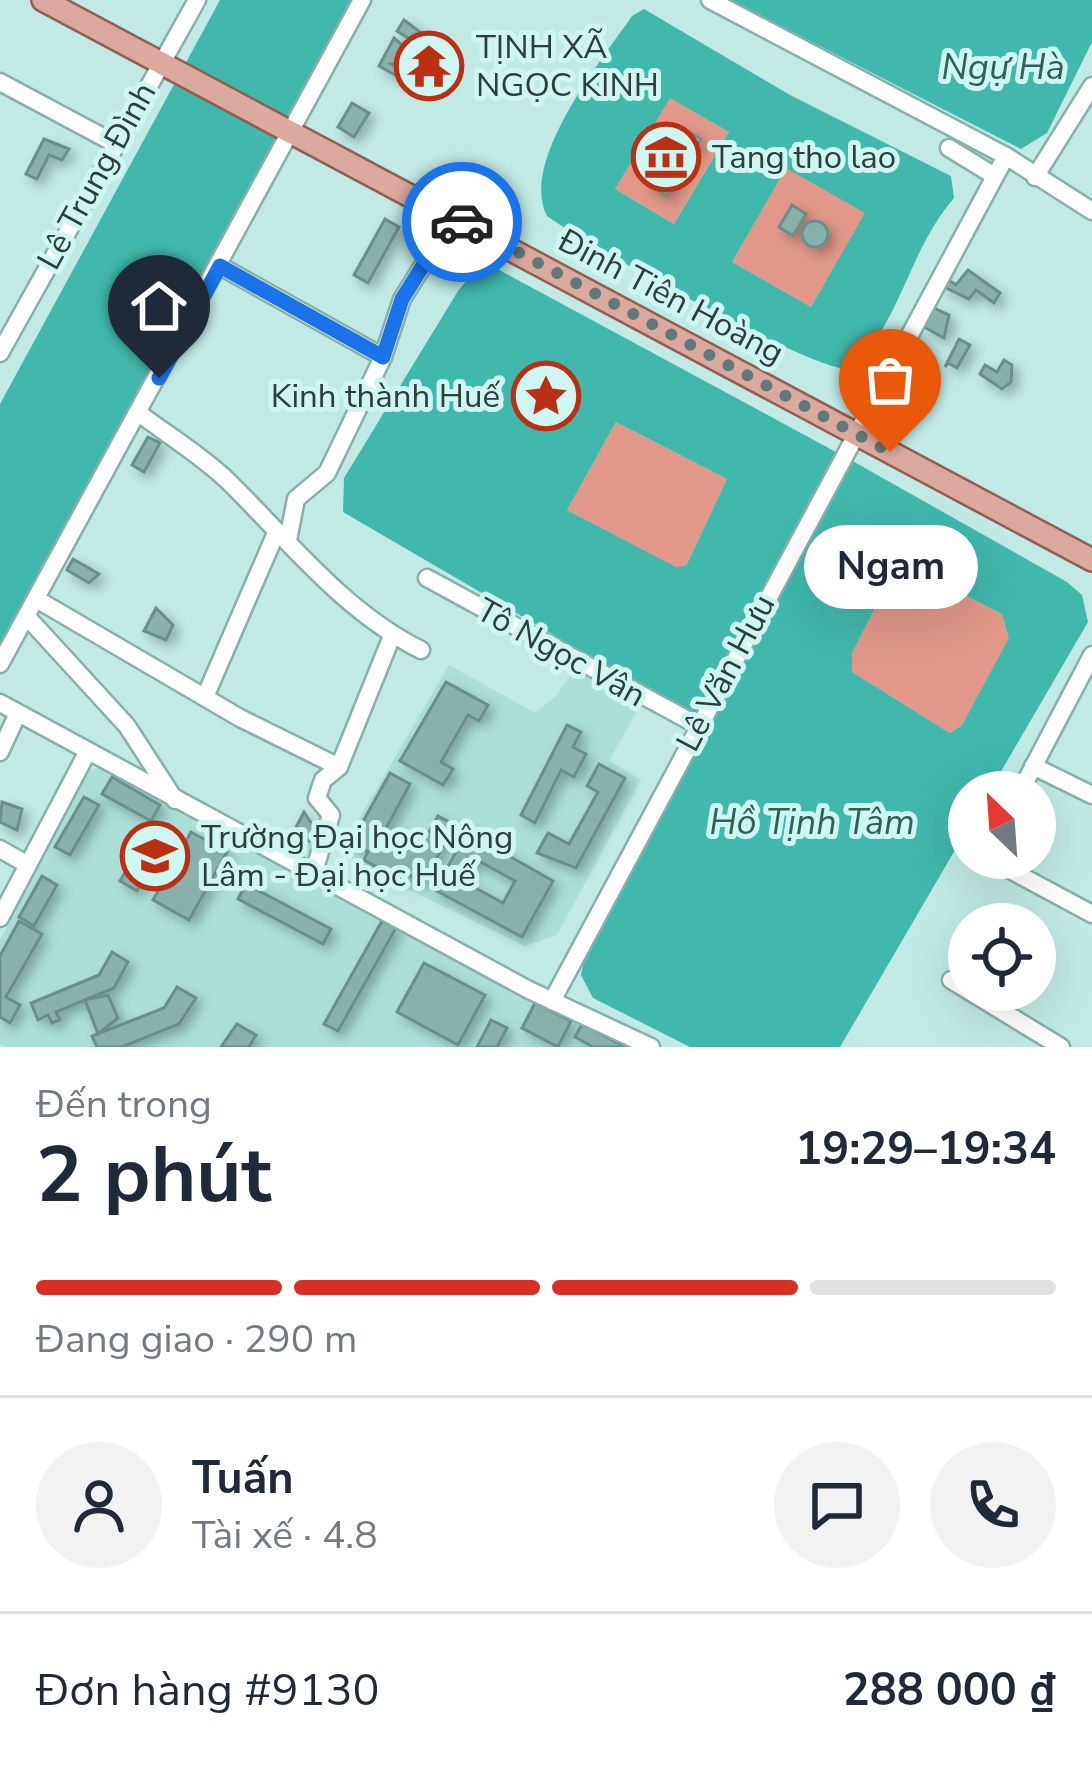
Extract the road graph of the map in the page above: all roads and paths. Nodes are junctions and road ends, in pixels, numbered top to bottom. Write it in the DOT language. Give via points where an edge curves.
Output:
graph roads {
  1 [pos="43,0"];
  2 [pos="197,0"];
  3 [pos="362,0"];
  4 [pos="710,0"];
  5 [pos="167,64"];
  6 [pos="0,82"];
  7 [pos="1092,86"];
  8 [pos="286,129"];
  9 [pos="114,143"];
  10 [pos="949,148"];
  11 [pos="1006,156"];
  12 [pos="993,175"];
  13 [pos="1035,177"];
  14 [pos="1092,211"];
  15 [pos="453,218"];
  16 [pos="220,266"];
  17 [pos="0,353"];
  18 [pos="383,357"];
  19 [pos="140,414"];
  20 [pos="854,433"];
  21 [pos="282,537"];
  22 [pos="1092,560"];
  23 [pos="427,578"];
  24 [pos="38,600"];
  25 [pos="29,619"];
  26 [pos="392,636"];
  27 [pos="421,650"];
  28 [pos="1092,655"];
  29 [pos="0,664"];
  30 [pos="1087,677"];
  31 [pos="205,697"];
  32 [pos="0,704"];
  33 [pos="18,713"];
  34 [pos="697,725"];
  35 [pos="0,752"];
  36 [pos="88,752"];
  37 [pos="1034,766"];
  38 [pos="339,767"];
  39 [pos="1031,771"];
  40 [pos="1092,795"];
  41 [pos="176,801"];
  42 [pos="0,849"];
  43 [pos="28,865"];
  44 [pos="313,875"];
  45 [pos="1027,879"];
  46 [pos="1092,914"];
  47 [pos="0,918"];
  48 [pos="552,1001"];
  49 [pos="1002,1011"];
  50 [pos="651,1047"];
  51 [pos="1061,1047"];
  1 -- 5 [label="main road"];
  2 -- 5 [label="street, Lê Trung Đình"];
  3 -- 8 [label="street"];
  4 -- 11 [label="street"];
  5 -- 8 [label="main road, Đinh Tiên Hoàng"];
  5 -- 9 [label="street, Lê Trung Đình"];
  6 -- 9 [label="street"];
  7 -- 13 [label="street"];
  8 -- 15 [label="main road, Đinh Tiên Hoàng"];
  8 -- 16 [label="street"];
  9 -- 17 [label="street, Lê Trung Đình"];
  10 -- 12 [label="street"];
  11 -- 12 [label="street, Lê Văn Hưu"];
  11 -- 13 [label="street"];
  12 -- 20 [label="street, Lê Văn Hưu"];
  13 -- 14 [label="street"];
  15 -- 18 [label="street" via="402,299"];
  15 -- 20 [label="main road, Đinh Tiên Hoàng"];
  16 -- 18 [label="street"];
  16 -- 19 [label="street"];
  18 -- 21 [label="street" via="327,473 296,499"];
  19 -- 21 [label="street" via="223,476"];
  19 -- 24 [label="street"];
  20 -- 22 [label="main road, Đinh Tiên Hoàng"];
  20 -- 34 [label="street, Lê Văn Hưu"];
  21 -- 26 [label="street"];
  21 -- 31 [label="street"];
  23 -- 34 [label="street, Tô Ngọc Vân"];
  24 -- 25 [label="street"];
  24 -- 31 [label="street"];
  25 -- 29 [label="street"];
  25 -- 41 [label="street" via="127,726"];
  26 -- 27 [label="street"];
  26 -- 38 [label="street"];
  28 -- 30 [label="street"];
  30 -- 37 [label="street"];
  31 -- 38 [label="street"];
  32 -- 33 [label="street"];
  33 -- 35 [label="street"];
  33 -- 36 [label="street"];
  34 -- 48 [label="street, Lê Văn Hưu"];
  36 -- 41 [label="street"];
  36 -- 43 [label="street"];
  37 -- 39 [label="street"];
  37 -- 40 [label="street"];
  38 -- 44 [label="street" via="316,798 331,814"];
  41 -- 44 [label="street"];
  42 -- 43 [label="street"];
  43 -- 47 [label="street"];
  44 -- 48 [label="street"];
  45 -- 46 [label="street"];
  48 -- 50 [label="street"];
  49 -- 51 [label="street"];
}
